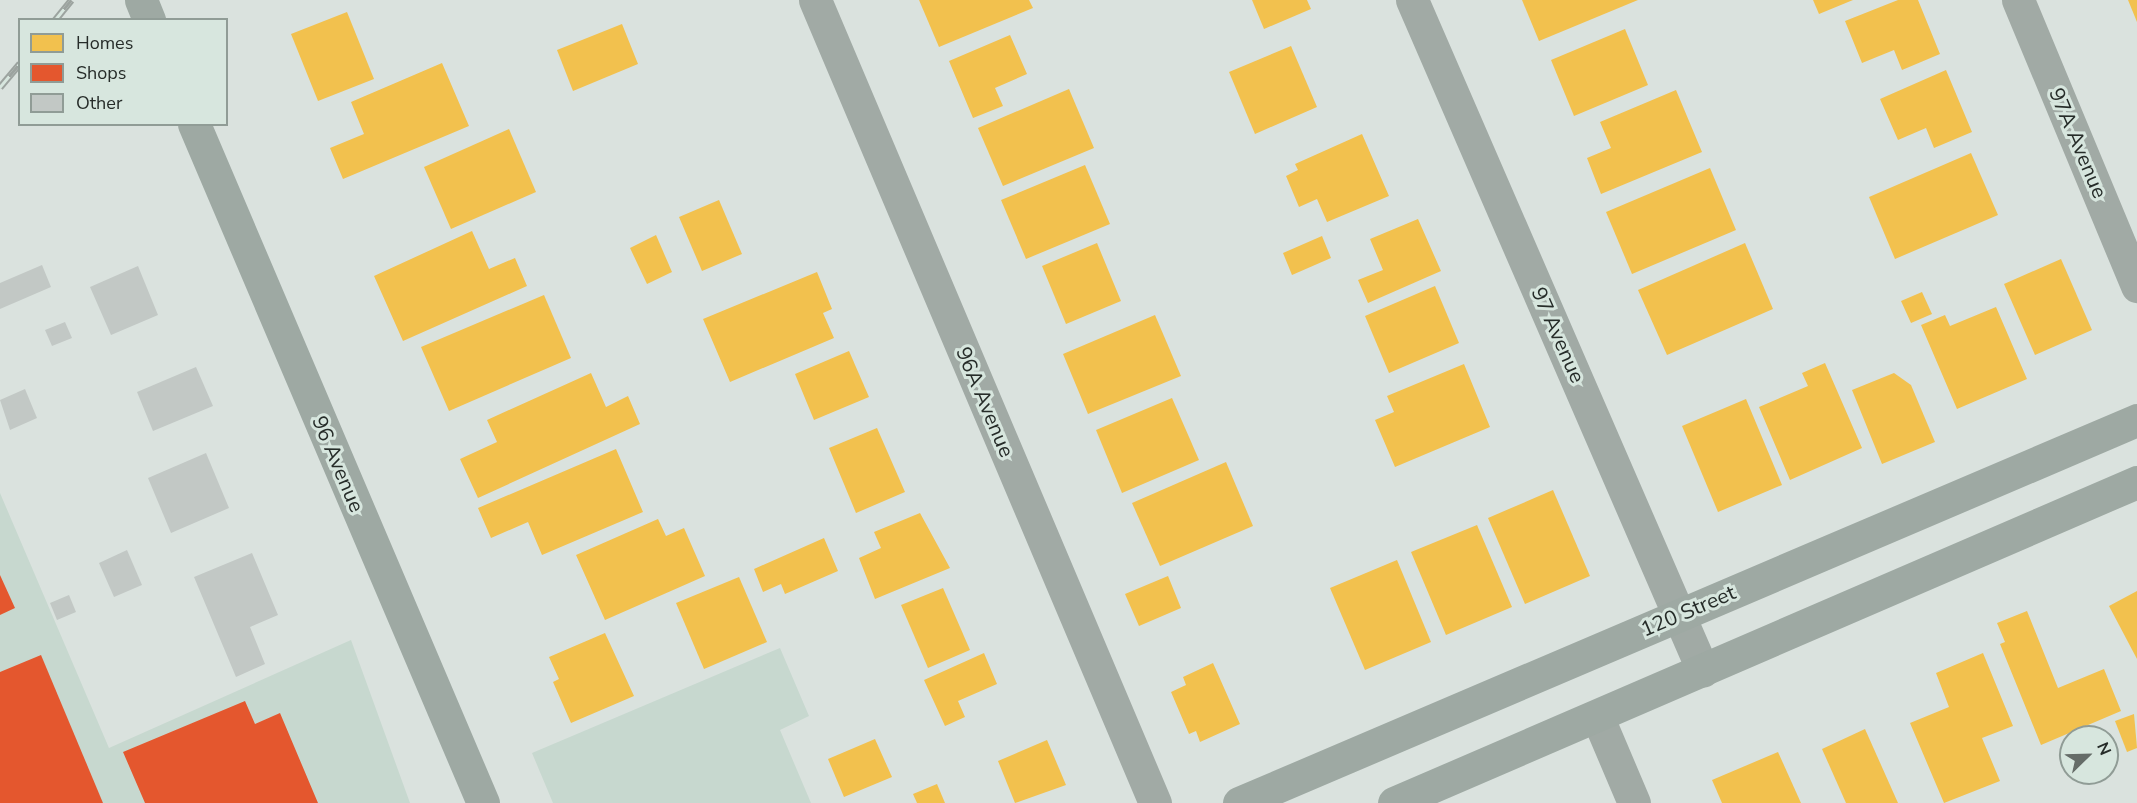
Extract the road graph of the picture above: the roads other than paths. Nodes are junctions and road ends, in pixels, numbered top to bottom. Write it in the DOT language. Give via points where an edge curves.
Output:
graph roads {
  1 [pos="141,0"];
  2 [pos="815,0"];
  3 [pos="1412,0"];
  4 [pos="2018,0"];
  5 [pos="148,18"];
  6 [pos="195,126"];
  7 [pos="2137,286"];
  8 [pos="2137,420"];
  9 [pos="2137,482"];
  10 [pos="1679,615"];
  11 [pos="1703,671"];
  12 [pos="1598,718"];
  13 [pos="483,803"];
  14 [pos="1155,803"];
  15 [pos="1239,803"];
  16 [pos="1394,803"];
  17 [pos="1634,803"];
  1 -- 5 [label="main road"];
  2 -- 14 [label="street, 96A Avenue"];
  3 -- 10 [label="street, 97 Avenue"];
  4 -- 7 [label="street, 97A Avenue"];
  6 -- 13 [label="main road, 96 Avenue"];
  8 -- 10 [label="main road, 120 Street"];
  9 -- 11 [label="main road"];
  10 -- 11 [label="street, 97 Avenue"];
  10 -- 15 [label="main road, 120 Street"];
  11 -- 12 [label="main road"];
  12 -- 16 [label="main road"];
  12 -- 17 [label="street"];
}
